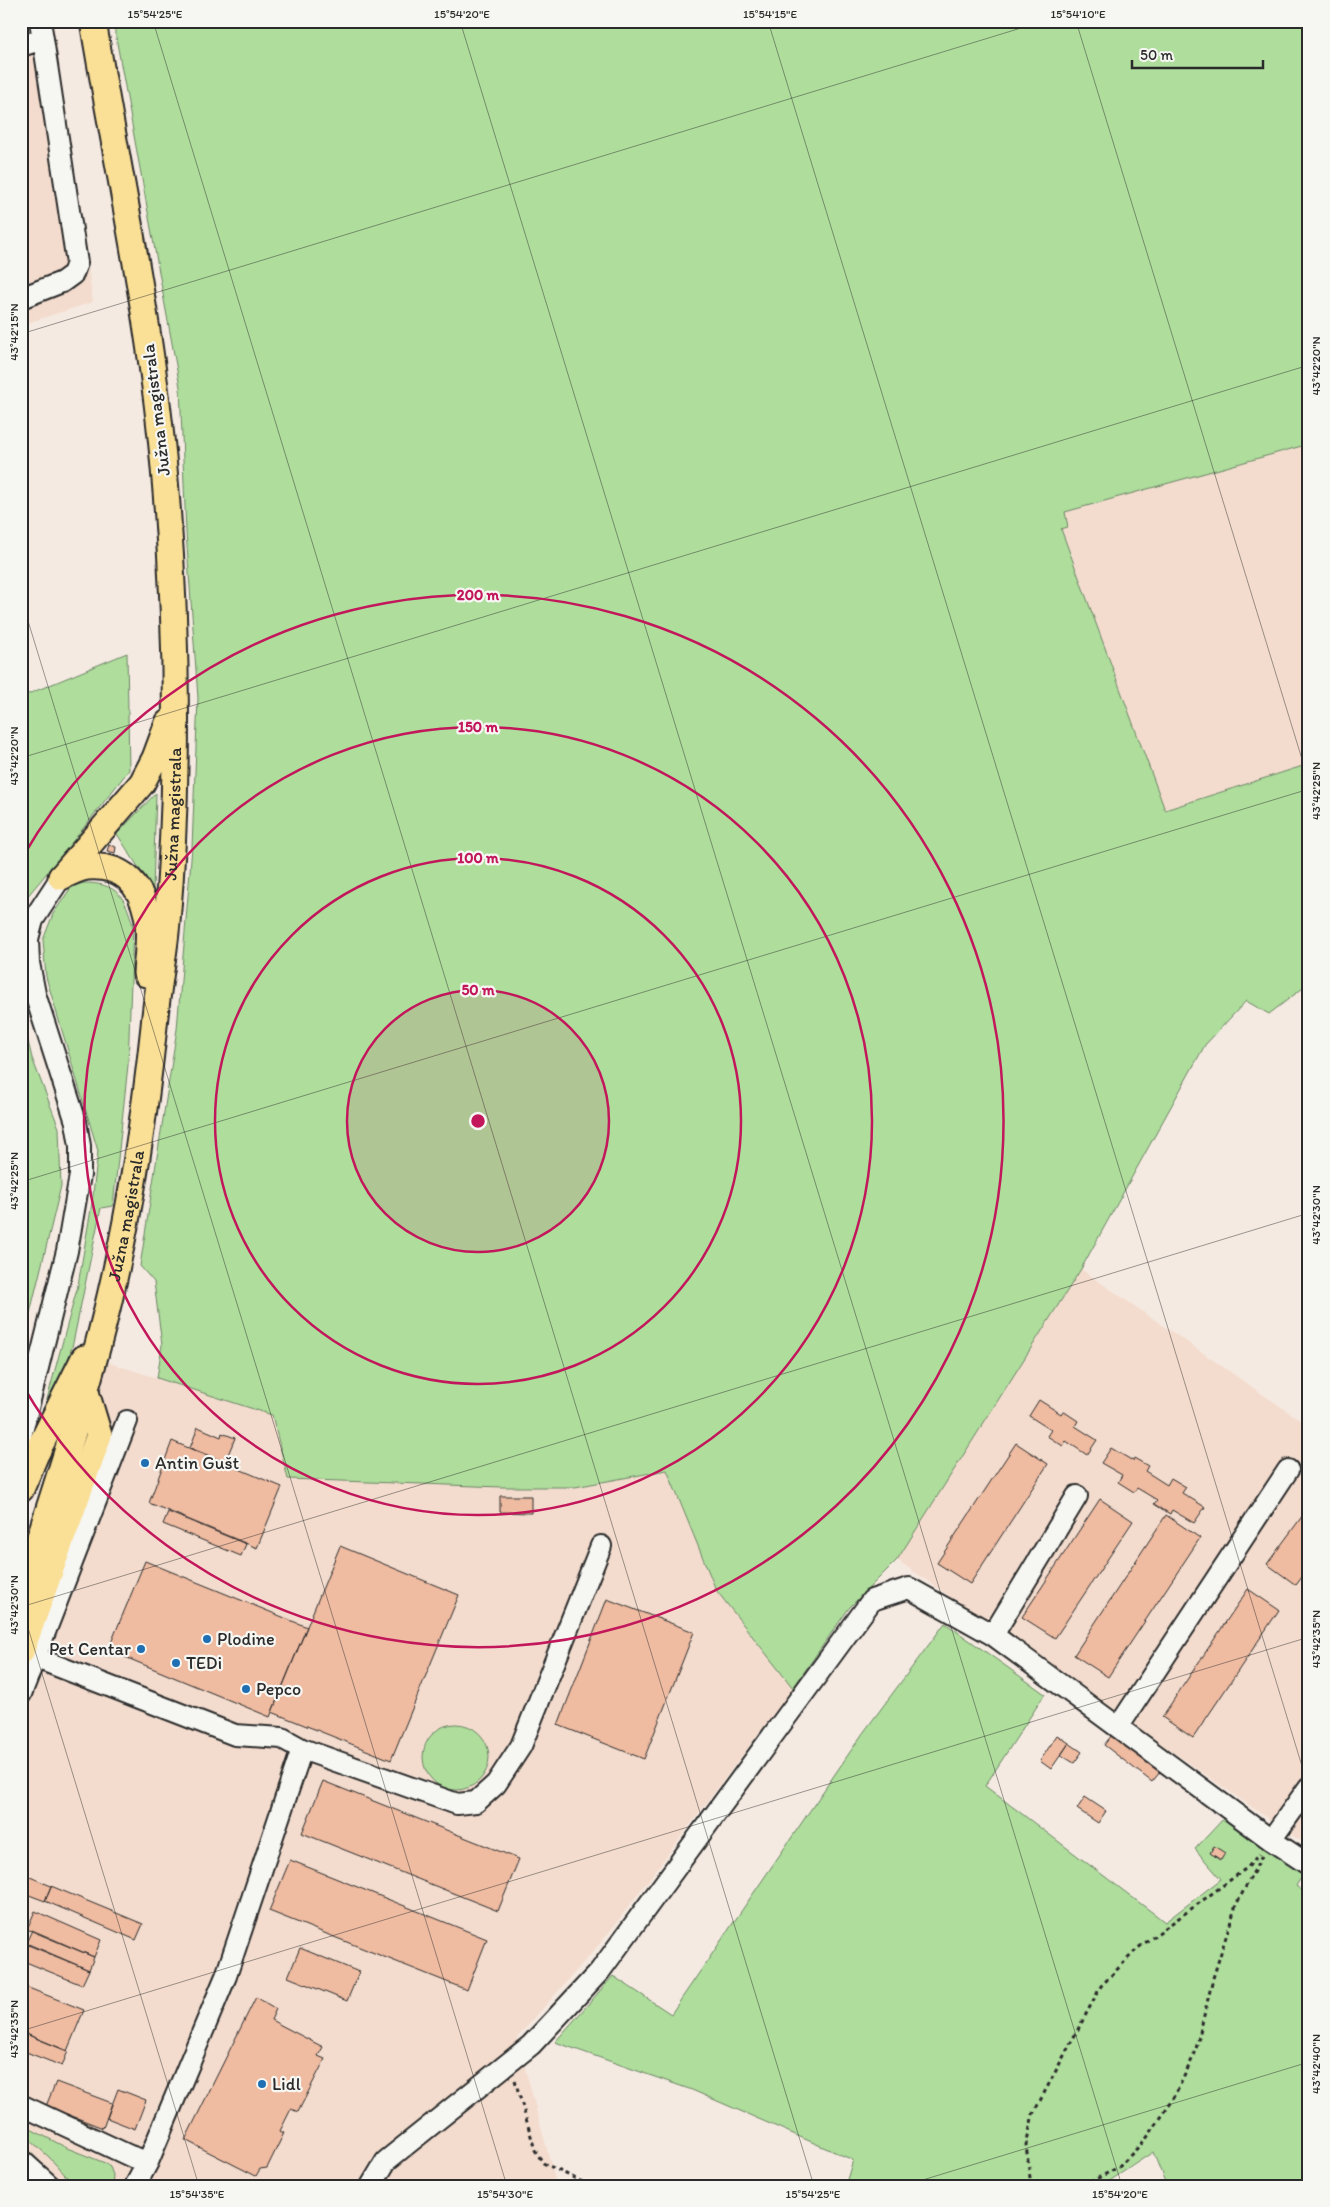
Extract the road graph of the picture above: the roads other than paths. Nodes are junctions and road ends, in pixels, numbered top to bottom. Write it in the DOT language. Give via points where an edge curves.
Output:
graph roads {
  1 [pos="93,21"];
  2 [pos="42,30"];
  3 [pos="21,46"];
  4 [pos="21,298"];
  5 [pos="174,706"];
  6 [pos="61,876"];
  7 [pos="154,1024"];
  8 [pos="111,1294"];
  9 [pos="86,1392"];
  10 [pos="127,1421"];
  11 [pos="21,1436"];
  12 [pos="1288,1470"];
  13 [pos="21,1489"];
  14 [pos="1077,1496"];
  15 [pos="601,1546"];
  16 [pos="21,1595"];
  17 [pos="993,1635"];
  18 [pos="28,1655"];
  19 [pos="21,1694"];
  20 [pos="1119,1726"];
  21 [pos="302,1749"];
  22 [pos="1309,1787"];
  23 [pos="1271,1840"];
  24 [pos="1309,1865"];
  25 [pos="21,2105"];
  26 [pos="21,2160"];
  27 [pos="148,2162"];
  28 [pos="50,2186"];
  29 [pos="135,2186"];
  30 [pos="371,2186"];
  1 -- 5 [label="main road, Južna magistrala" via="139,281 163,455 171,562"];
  2 -- 3 [label="street"];
  2 -- 4 [label="street" via="77,262 74,274 62,282"];
  5 -- 6 [label="main road" via="142,783"];
  5 -- 7 [label="main road, Južna magistrala" via="167,923"];
  6 -- 7 [label="main road" via="85,867 120,871 140,894 147,916 146,984"];
  6 -- 11 [label="street" via="33,920 28,939 29,963 35,994 76,1122 80,1175 67,1251"];
  7 -- 8 [label="main road, Južna magistrala" via="135,1178"];
  8 -- 9 [label="main road, Južna magistrala"];
  8 -- 13 [label="main road"];
  9 -- 16 [label="main road, Južna magistrala"];
  9 -- 18 [label="main road" via="99,1435"];
  10 -- 18 [label="street"];
  12 -- 20 [label="street"];
  14 -- 17 [label="street"];
  15 -- 21 [label="street" via="521,1746 496,1784 476,1802 457,1804"];
  17 -- 20 [label="street"];
  17 -- 30 [label="street" via="909,1588 872,1600 600,1971 531,2044 386,2161"];
  18 -- 19 [label="street"];
  18 -- 21 [label="street" via="235,1735 282,1738"];
  20 -- 23 [label="street"];
  21 -- 27 [label="street" via="226,1976"];
  22 -- 23 [label="street"];
  23 -- 24 [label="street"];
  25 -- 27 [label="street"];
  26 -- 28 [label="street"];
  27 -- 29 [label="street"];
}
